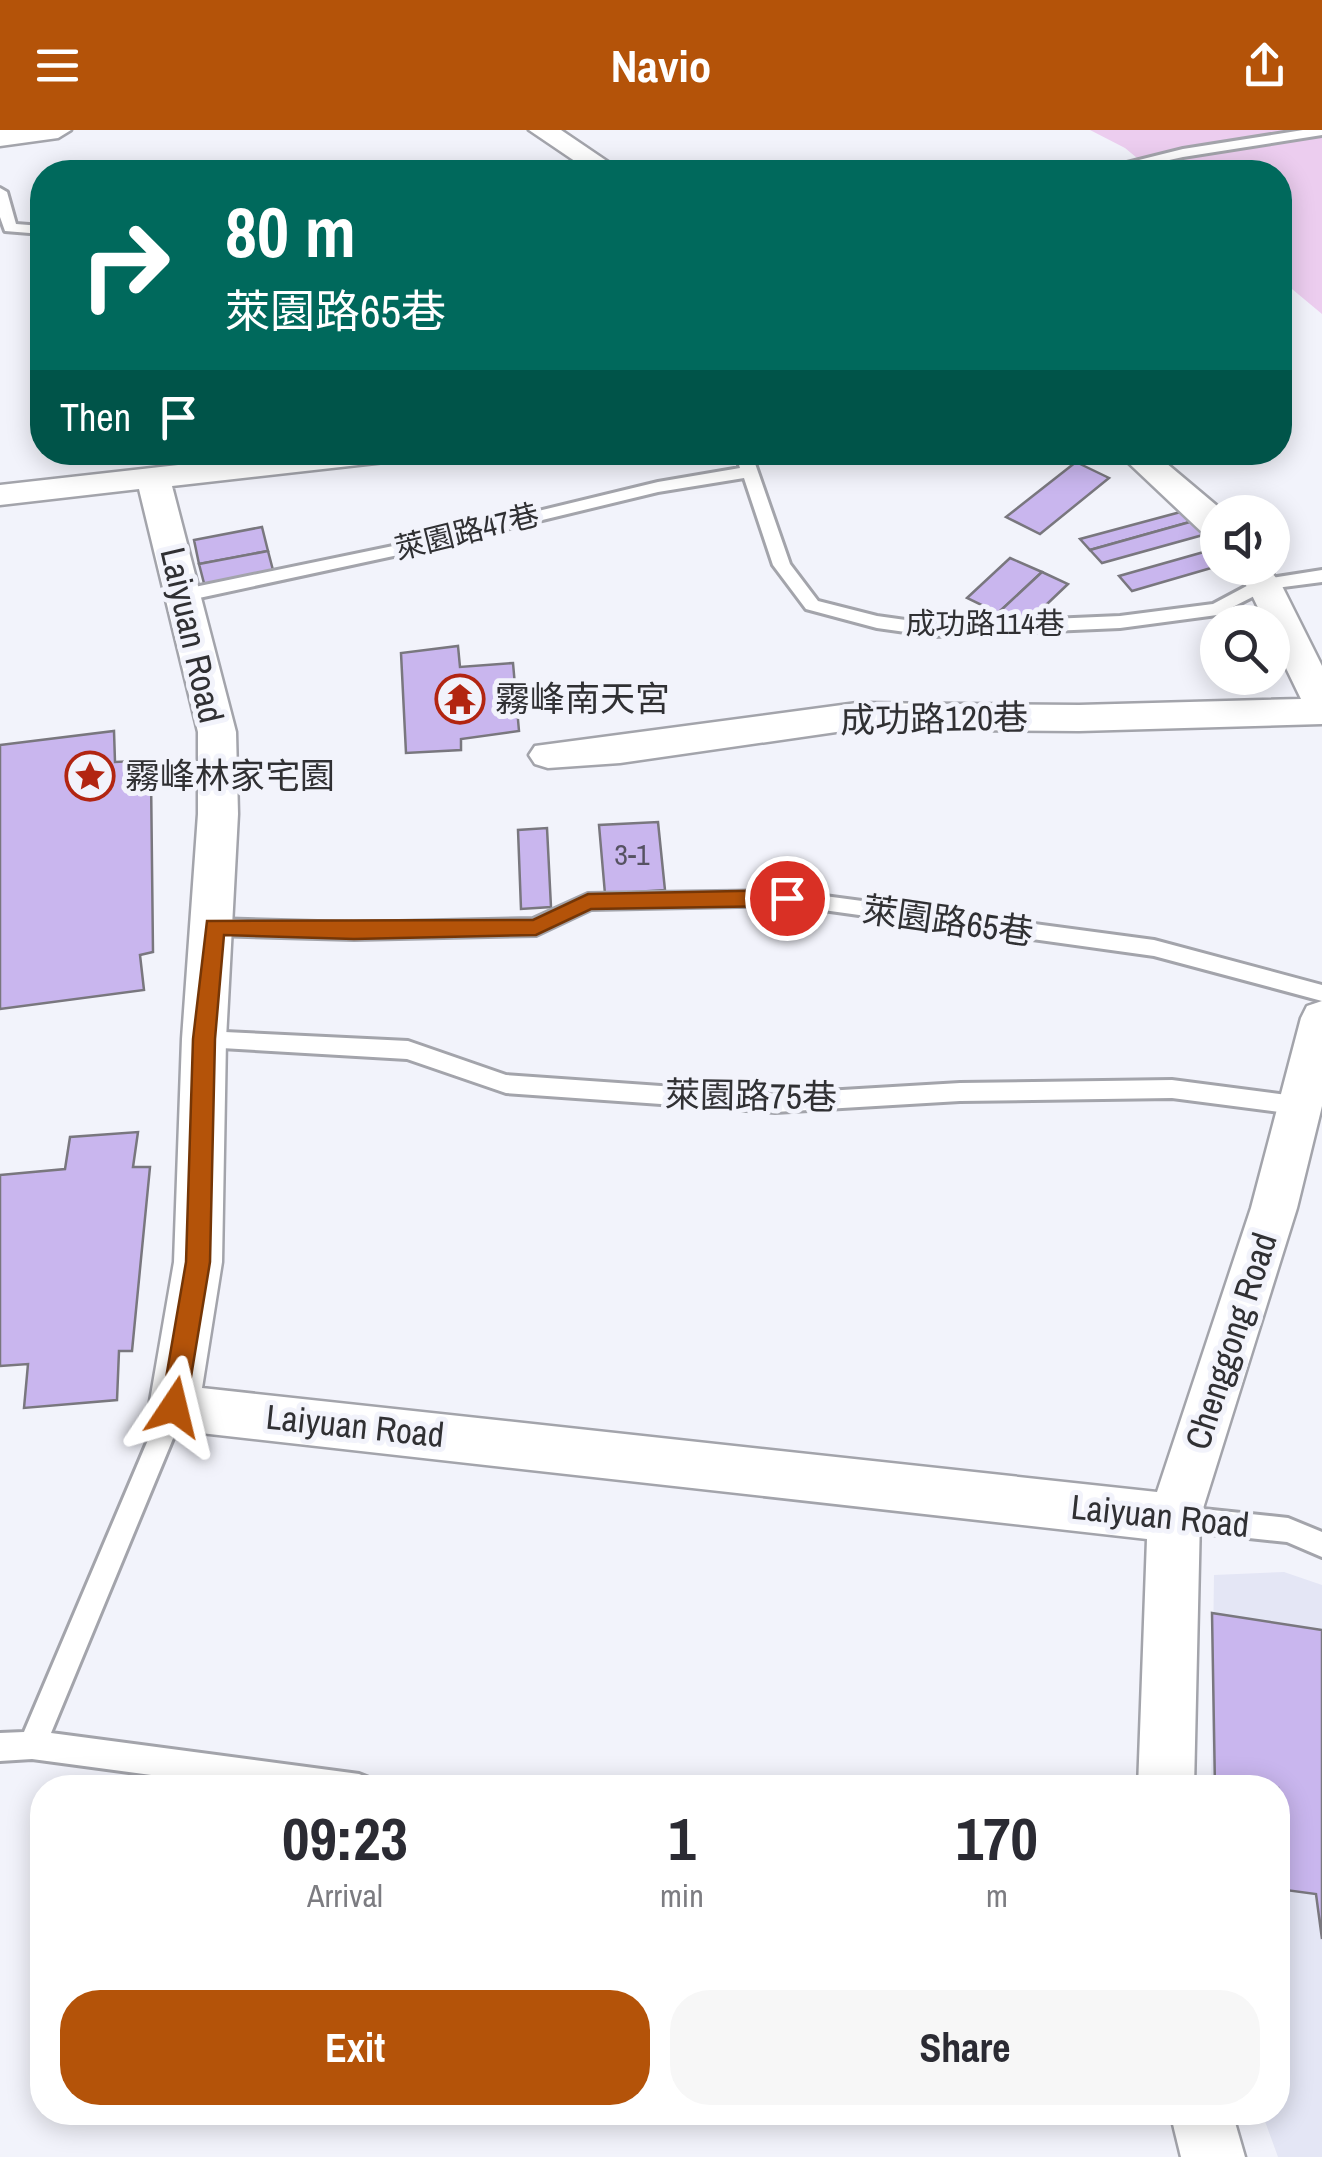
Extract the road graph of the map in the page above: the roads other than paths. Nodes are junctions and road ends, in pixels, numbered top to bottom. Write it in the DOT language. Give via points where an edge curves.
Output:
graph roads {
  1 [pos="58,130"];
  2 [pos="542,130"];
  3 [pos="1322,131"];
  4 [pos="0,138"];
  5 [pos="589,160"];
  6 [pos="1155,160"];
  7 [pos="0,192"];
  8 [pos="30,229"];
  9 [pos="269,465"];
  10 [pos="747,465"];
  11 [pos="1148,465"];
  12 [pos="750,472"];
  13 [pos="154,478"];
  14 [pos="0,495"];
  15 [pos="1200,509"];
  16 [pos="1290,576"];
  17 [pos="1322,576"];
  18 [pos="1245,585"];
  19 [pos="1261,585"];
  20 [pos="184,595"];
  21 [pos="1322,707"];
  22 [pos="548,755"];
  23 [pos="214,927"];
  24 [pos="1322,993"];
  25 [pos="1322,1018"];
  26 [pos="204,1039"];
  27 [pos="1302,1106"];
  28 [pos="174,1407"];
  29 [pos="1174,1518"];
  30 [pos="1322,1546"];
  31 [pos="32,1745"];
  32 [pos="0,1748"];
  33 [pos="261,1775"];
  34 [pos="1166,1775"];
  35 [pos="1203,2125"];
  36 [pos="1212,2157"];
  1 -- 4 [label="street"];
  2 -- 5 [label="street"];
  3 -- 6 [label="lane"];
  7 -- 8 [label="lane" via="10,228"];
  9 -- 13 [label="street"];
  10 -- 12 [label="lane, 成功路114巷"];
  11 -- 15 [label="street"];
  12 -- 18 [label="lane, 成功路114巷" via="782,565 812,605 877,622 934,630 1120,622 1217,609"];
  12 -- 20 [label="lane, 萊園路47巷" via="658,486"];
  13 -- 14 [label="street"];
  13 -- 20 [label="street, Laiyuan Road"];
  16 -- 17 [label="lane, 成功路114巷"];
  19 -- 21 [label="street"];
  20 -- 23 [label="street, Laiyuan Road" via="217,732"];
  21 -- 22 [label="street, 成功路120巷" via="1079,718 856,716"];
  23 -- 24 [label="lane, 萊園路65巷" via="536,928 588,902 787,898 1154,948"];
  23 -- 26 [label="street, Laiyuan Road"];
  25 -- 27 [label="street, Chenggong Road"];
  26 -- 27 [label="lane, 萊園路75巷" via="408,1050 506,1084 775,1104 960,1092 1172,1090"];
  26 -- 28 [label="street, Laiyuan Road" via="198,1262"];
  27 -- 29 [label="street, Chenggong Road"];
  28 -- 29 [label="street, Laiyuan Road"];
  28 -- 31 [label="lane"];
  29 -- 30 [label="lane, Laiyuan Road" via="1288,1530"];
  29 -- 34 [label="street, Chenggong Road"];
  31 -- 32 [label="lane"];
  31 -- 33 [label="lane"];
  35 -- 36 [label="street"];
}
